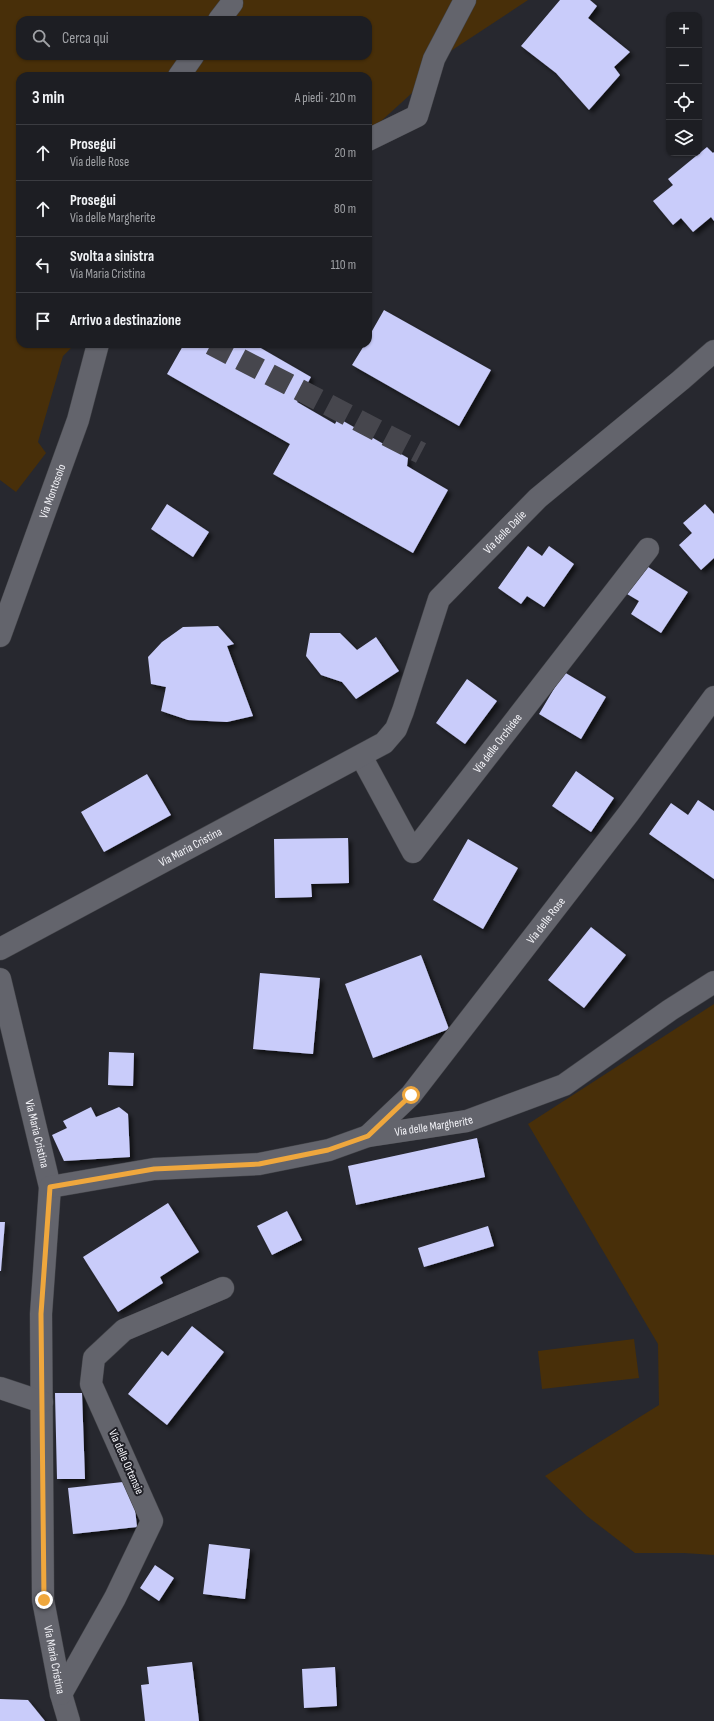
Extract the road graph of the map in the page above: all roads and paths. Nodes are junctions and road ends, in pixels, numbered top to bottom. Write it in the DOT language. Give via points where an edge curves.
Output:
graph roads {
  1 [pos="465,0"];
  2 [pos="232,3"];
  3 [pos="222,16"];
  4 [pos="190,60"];
  5 [pos="182,72"];
  6 [pos="372,138"];
  7 [pos="97,348"];
  8 [pos="714,351"];
  9 [pos="648,549"];
  10 [pos="0,636"];
  11 [pos="714,697"];
  12 [pos="361,756"];
  13 [pos="0,950"];
  14 [pos="0,979"];
  15 [pos="714,982"];
  16 [pos="368,1136"];
  17 [pos="50,1187"];
  18 [pos="223,1288"];
  19 [pos="0,1388"];
  20 [pos="42,1402"];
  21 [pos="61,1694"];
  22 [pos="69,1721"];
  1 -- 6 [label="street" via="434,59 417,116"];
  2 -- 3 [label="street"];
  4 -- 5 [label="street"];
  7 -- 10 [label="street, Via Montosolo" via="78,420"];
  8 -- 12 [label="street, Via delle Dalie" via="538,498 439,599 396,729 384,743"];
  9 -- 12 [label="street, Via delle Orchidee" via="413,852"];
  11 -- 16 [label="street, Via delle Rose" via="624,820 411,1095"];
  12 -- 13 [label="street, Via Maria Cristina"];
  14 -- 17 [label="street, Via Maria Cristina"];
  15 -- 16 [label="street, Via delle Margherite" via="564,1085 467,1121"];
  16 -- 17 [label="street, Via delle Margherite" via="328,1150 259,1164 154,1169"];
  17 -- 20 [label="street, Via Maria Cristina" via="41,1314"];
  18 -- 21 [label="street, Via delle Ortensie" via="124,1330 94,1358 91,1384 152,1521 115,1598"];
  19 -- 20 [label="street"];
  20 -- 21 [label="street, Via Maria Cristina" via="44,1600"];
  21 -- 22 [label="street, Via Maria Cristina"];
}
